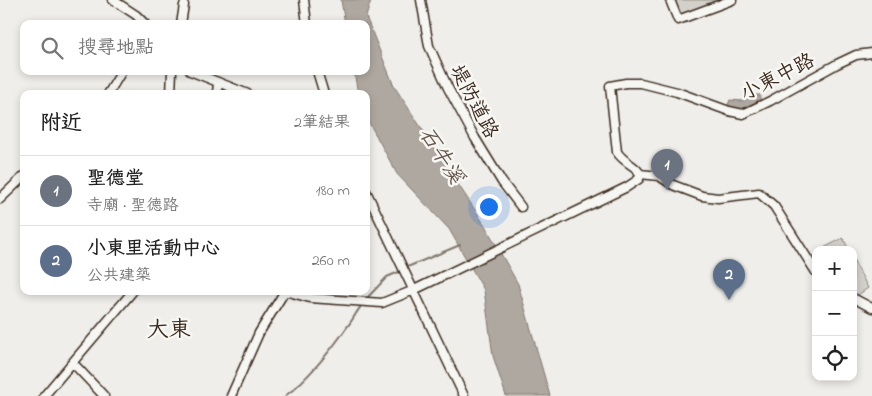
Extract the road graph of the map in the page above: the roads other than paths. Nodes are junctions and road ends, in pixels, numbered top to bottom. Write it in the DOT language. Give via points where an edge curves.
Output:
graph roads {
  1 [pos="113,0"];
  2 [pos="304,0"];
  3 [pos="421,0"];
  4 [pos="670,0"];
  5 [pos="732,0"];
  6 [pos="184,6"];
  7 [pos="141,20"];
  8 [pos="182,20"];
  9 [pos="306,20"];
  10 [pos="872,53"];
  11 [pos="120,75"];
  12 [pos="172,75"];
  13 [pos="200,75"];
  14 [pos="318,75"];
  15 [pos="218,82"];
  16 [pos="110,90"];
  17 [pos="171,90"];
  18 [pos="217,90"];
  19 [pos="238,90"];
  20 [pos="323,90"];
  21 [pos="640,174"];
  22 [pos="20,180"];
  23 [pos="0,199"];
  24 [pos="370,199"];
  25 [pos="521,207"];
  26 [pos="812,266"];
  27 [pos="414,290"];
  28 [pos="129,295"];
  29 [pos="283,295"];
  30 [pos="299,295"];
  31 [pos="857,300"];
  32 [pos="872,308"];
  33 [pos="73,363"];
  34 [pos="44,396"];
  35 [pos="104,396"];
  36 [pos="231,396"];
  37 [pos="464,396"];
  1 -- 7 [label="street"];
  2 -- 9 [label="street"];
  3 -- 25 [label="street, 堤防道路" via="429,46 448,88 497,174"];
  4 -- 5 [label="street" via="678,20"];
  6 -- 8 [label="street"];
  10 -- 21 [label="street, 小東中路" via="856,55 743,114 641,83 610,86 617,152"];
  11 -- 16 [label="street"];
  12 -- 17 [label="street"];
  13 -- 15 [label="street"];
  14 -- 20 [label="street"];
  15 -- 18 [label="street"];
  15 -- 19 [label="street"];
  21 -- 26 [label="street" via="659,176 702,196 718,198 759,193 774,206"];
  21 -- 27 [label="street" via="635,183"];
  22 -- 23 [label="street"];
  24 -- 27 [label="street"];
  27 -- 30 [label="street" via="382,303"];
  27 -- 37 [label="street"];
  28 -- 33 [label="street"];
  29 -- 36 [label="street" via="259,333"];
  31 -- 32 [label="street"];
  33 -- 34 [label="street"];
  33 -- 35 [label="street"];
}
